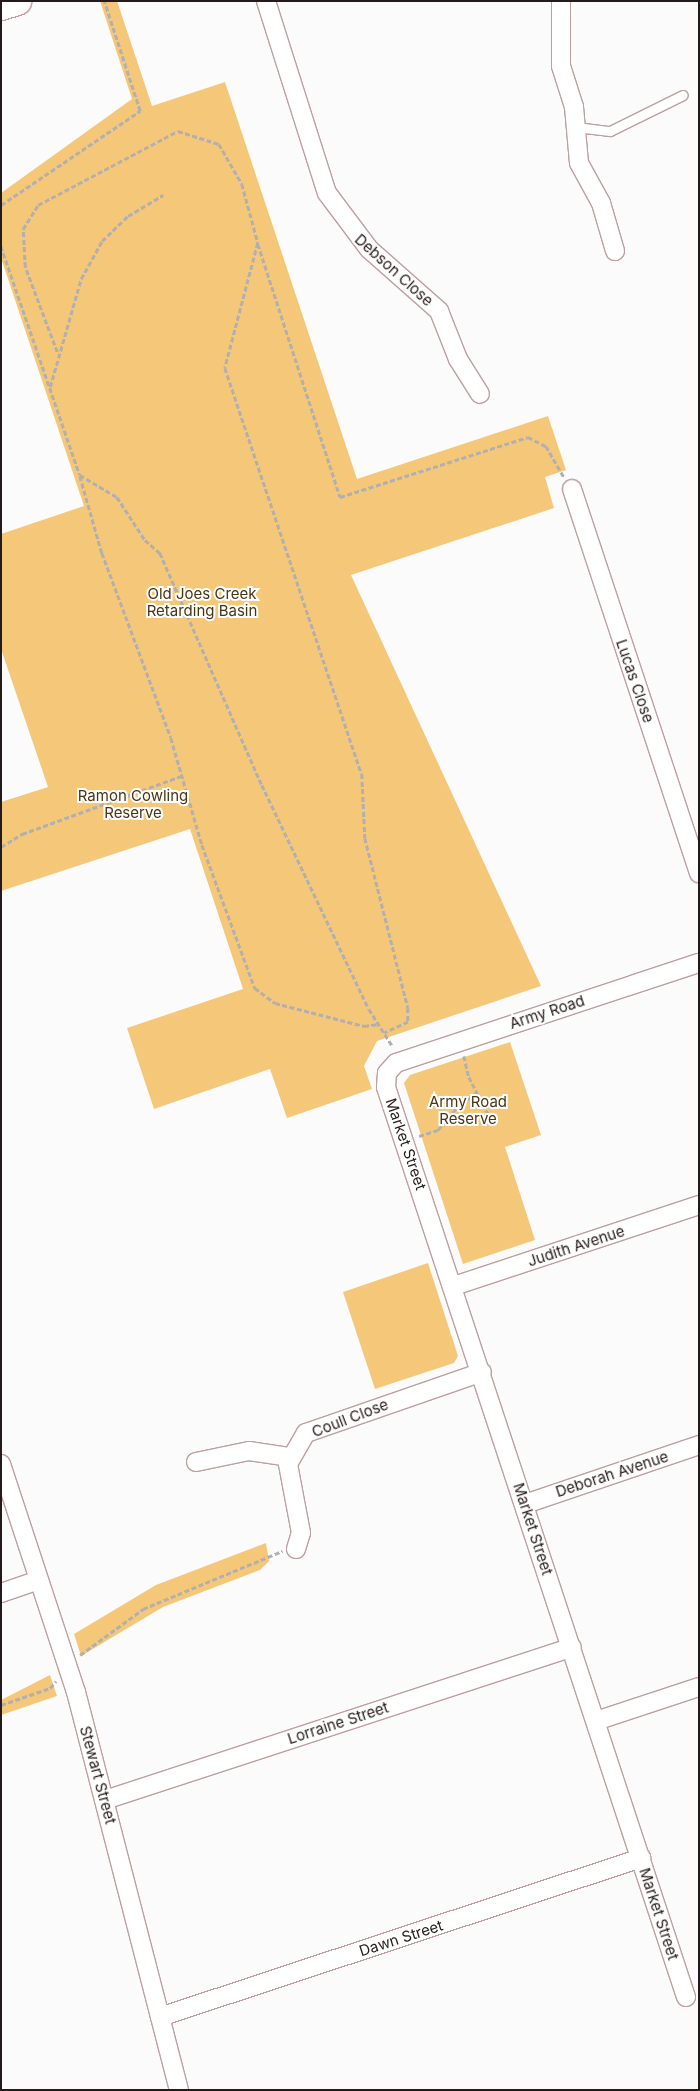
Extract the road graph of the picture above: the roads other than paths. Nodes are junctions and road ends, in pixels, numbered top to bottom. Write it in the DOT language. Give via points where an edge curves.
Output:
graph roads {
  1 [pos="17,1"];
  2 [pos="266,1"];
  3 [pos="561,1"];
  4 [pos="1,6"];
  5 [pos="683,95"];
  6 [pos="576,128"];
  7 [pos="615,251"];
  8 [pos="480,394"];
  9 [pos="572,488"];
  10 [pos="699,874"];
  11 [pos="699,963"];
  12 [pos="396,1063"];
  13 [pos="699,1205"];
  14 [pos="454,1286"];
  15 [pos="482,1372"];
  16 [pos="699,1446"];
  17 [pos="289,1457"];
  18 [pos="196,1462"];
  19 [pos="1,1464"];
  20 [pos="525,1504"];
  21 [pos="296,1549"];
  22 [pos="39,1580"];
  23 [pos="1,1593"];
  24 [pos="572,1647"];
  25 [pos="699,1687"];
  26 [pos="596,1722"];
  27 [pos="105,1800"];
  28 [pos="641,1858"];
  29 [pos="686,1997"];
  30 [pos="160,2017"];
  31 [pos="179,2090"];
  1 -- 4 [label="main road"];
  2 -- 8 [label="street, Debson Close" via="327,193 369,249 438,311 458,359"];
  3 -- 6 [label="street" via="561,66"];
  5 -- 6 [label="lane" via="610,131"];
  6 -- 7 [label="street" via="579,163 601,203"];
  9 -- 10 [label="street, Lucas Close"];
  11 -- 12 [label="street, Army Road"];
  12 -- 14 [label="street, Market Street" via="387,1073 386,1087"];
  13 -- 14 [label="street, Judith Avenue"];
  14 -- 15 [label="street, Market Street"];
  15 -- 17 [label="street, Coull Close" via="319,1426 306,1433"];
  15 -- 20 [label="street, Market Street"];
  16 -- 20 [label="street, Deborah Avenue"];
  17 -- 18 [label="street" via="249,1451"];
  17 -- 21 [label="street" via="290,1491 301,1533"];
  19 -- 22 [label="street, Stewart Street"];
  20 -- 24 [label="street, Market Street"];
  22 -- 23 [label="street"];
  22 -- 27 [label="street, Stewart Street" via="68,1667"];
  24 -- 26 [label="street, Market Street"];
  24 -- 27 [label="street, Lorraine Street"];
  25 -- 26 [label="street"];
  26 -- 28 [label="street, Market Street"];
  27 -- 30 [label="street, Stewart Street"];
  28 -- 29 [label="street, Market Street"];
  28 -- 30 [label="street, Dawn Street"];
  30 -- 31 [label="street, Stewart Street"];
}
